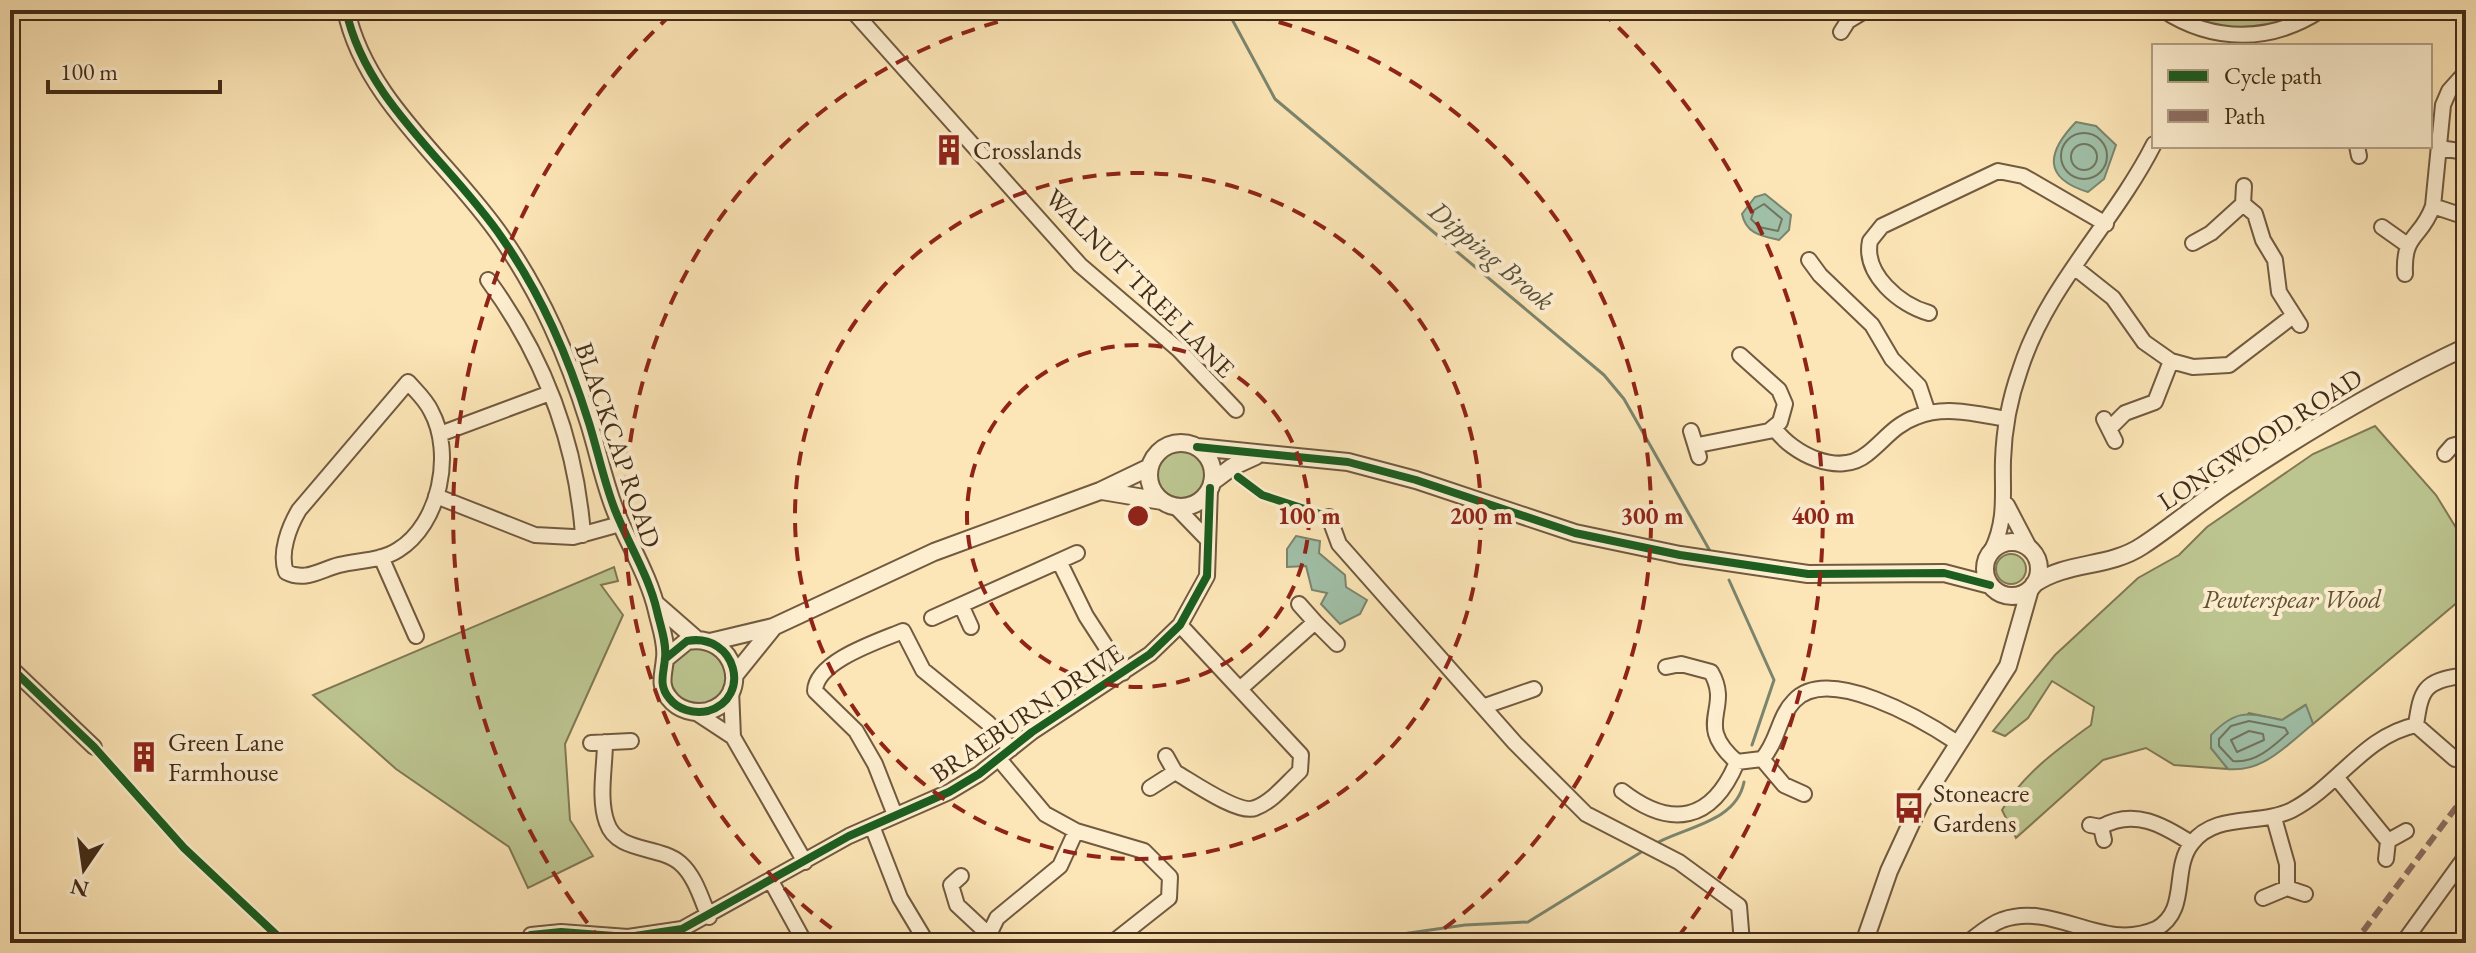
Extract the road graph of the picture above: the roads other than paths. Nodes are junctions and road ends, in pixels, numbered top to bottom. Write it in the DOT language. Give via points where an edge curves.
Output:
graph roads {
  1 [pos="852,10"];
  2 [pos="1866,10"];
  3 [pos="2163,10"];
  4 [pos="2321,10"];
  5 [pos="345,13"];
  6 [pos="2200,30"];
  7 [pos="1841,36"];
  8 [pos="2195,44"];
  9 [pos="2466,72"];
  10 [pos="2435,121"];
  11 [pos="2152,147"];
  12 [pos="2439,148"];
  13 [pos="2466,152"];
  14 [pos="2244,186"];
  15 [pos="2243,204"];
  16 [pos="2433,206"];
  17 [pos="2466,217"];
  18 [pos="2106,224"];
  19 [pos="2382,227"];
  20 [pos="2192,243"];
  21 [pos="2406,244"];
  22 [pos="1809,260"];
  23 [pos="2074,267"];
  24 [pos="2405,274"];
  25 [pos="488,280"];
  26 [pos="1930,314"];
  27 [pos="2466,347"];
  28 [pos="1738,354"];
  29 [pos="2171,361"];
  30 [pos="550,393"];
  31 [pos="1236,410"];
  32 [pos="1928,413"];
  33 [pos="2007,419"];
  34 [pos="1775,429"];
  35 [pos="2110,429"];
  36 [pos="1691,431"];
  37 [pos="440,434"];
  38 [pos="2466,442"];
  39 [pos="1197,447"];
  40 [pos="2445,454"];
  41 [pos="1257,455"];
  42 [pos="1150,467"];
  43 [pos="1211,485"];
  44 [pos="1100,491"];
  45 [pos="436,496"];
  46 [pos="2005,501"];
  47 [pos="1169,504"];
  48 [pos="1329,517"];
  49 [pos="620,524"];
  50 [pos="583,535"];
  51 [pos="1206,538"];
  52 [pos="1992,550"];
  53 [pos="2032,551"];
  54 [pos="1077,553"];
  55 [pos="381,557"];
  56 [pos="1059,561"];
  57 [pos="2079,565"];
  58 [pos="1944,573"];
  59 [pos="1992,587"];
  60 [pos="2032,587"];
  61 [pos="655,602"];
  62 [pos="1299,604"];
  63 [pos="961,605"];
  64 [pos="932,618"];
  65 [pos="1315,622"];
  66 [pos="1180,625"];
  67 [pos="773,627"];
  68 [pos="971,627"];
  69 [pos="2015,635"];
  70 [pos="416,636"];
  71 [pos="703,640"];
  72 [pos="1337,644"];
  73 [pos="665,659"];
  74 [pos="10,667"];
  75 [pos="1666,667"];
  76 [pos="1123,673"];
  77 [pos="2461,676"];
  78 [pos="733,683"];
  79 [pos="1241,688"];
  80 [pos="1534,689"];
  81 [pos="1485,706"];
  82 [pos="695,712"];
  83 [pos="2416,725"];
  84 [pos="733,737"];
  85 [pos="631,741"];
  86 [pos="1956,742"];
  87 [pos="94,747"];
  88 [pos="1005,754"];
  89 [pos="1166,756"];
  90 [pos="1762,759"];
  91 [pos="2455,759"];
  92 [pos="1737,762"];
  93 [pos="1175,772"];
  94 [pos="2336,777"];
  95 [pos="1150,788"];
  96 [pos="1622,791"];
  97 [pos="1804,794"];
  98 [pos="895,815"];
  99 [pos="2274,818"];
  100 [pos="872,826"];
  101 [pos="1076,831"];
  102 [pos="2098,831"];
  103 [pos="2406,831"];
  104 [pos="2388,841"];
  105 [pos="2191,843"];
  106 [pos="2466,856"];
  107 [pos="2386,859"];
  108 [pos="805,862"];
  109 [pos="961,876"];
  110 [pos="771,881"];
  111 [pos="2287,888"];
  112 [pos="2305,894"];
  113 [pos="2263,898"];
  114 [pos="709,917"];
  115 [pos="531,935"];
  116 [pos="685,936"];
  117 [pos="986,938"];
  118 [pos="2088,938"];
  119 [pos="1870,942"];
  120 [pos="805,943"];
  121 [pos="927,943"];
  122 [pos="1112,943"];
  123 [pos="1742,943"];
  124 [pos="1967,943"];
  125 [pos="2403,943"];
  1 -- 31 [label="street, WALNUT TREE LANE" via="1080,265 1179,350"];
  2 -- 7 [label="street" via="1848,21"];
  3 -- 6 [label="street"];
  4 -- 6 [label="street" via="2259,35"];
  5 -- 49 [label="street, BLACKCAP ROAD" via="369,68 501,236 554,323"];
  6 -- 8 [label="street"];
  9 -- 10 [label="street" via="2449,91"];
  10 -- 12 [label="street"];
  11 -- 18 [label="street"];
  12 -- 13 [label="street"];
  12 -- 16 [label="street"];
  14 -- 15 [label="street"];
  15 -- 20 [label="street"];
  15 -- 29 [label="street" via="2255,214 2275,260 2279,292 2296,320 2229,365 2203,369"];
  16 -- 17 [label="street"];
  16 -- 21 [label="street"];
  18 -- 23 [label="street"];
  18 -- 26 [label="street" via="2023,176 1998,171 1882,226 1870,241 1871,264 1903,301"];
  19 -- 21 [label="street"];
  21 -- 24 [label="street"];
  22 -- 32 [label="street" via="1872,325 1892,359 1919,386"];
  23 -- 29 [label="street" via="2106,291 2144,342"];
  23 -- 33 [label="street" via="2028,345"];
  25 -- 30 [label="street" via="536,353"];
  27 -- 57 [label="street, LONGWOOD ROAD" via="2319,425 2122,557"];
  28 -- 34 [label="street" via="1783,397 1784,412"];
  29 -- 35 [label="street" via="2155,402 2125,413"];
  30 -- 37 [label="street"];
  30 -- 50 [label="street" via="574,465"];
  32 -- 33 [label="street" via="1959,411"];
  32 -- 34 [label="street" via="1895,427 1867,454 1847,463 1806,455"];
  33 -- 46 [label="street"];
  34 -- 36 [label="street" via="1698,451"];
  37 -- 45 [label="street"];
  37 -- 55 [label="street" via="431,410 408,382 299,510 291,523 284,565 286,572 301,577"];
  38 -- 40 [label="street"];
  39 -- 41 [label="street"];
  39 -- 42 [label="street" via="1169,446"];
  39 -- 43 [label="street" via="1210,462"];
  41 -- 43 [label="street"];
  41 -- 58 [label="street" via="1377,469 1575,533 1694,557 1808,574"];
  42 -- 44 [label="street"];
  42 -- 47 [label="street" via="1151,486"];
  43 -- 47 [label="street" via="1192,505"];
  43 -- 51 [label="street, BRAEBURN DRIVE"];
  44 -- 47 [label="street"];
  44 -- 67 [label="street" via="934,552"];
  45 -- 50 [label="street" via="523,532"];
  45 -- 55 [label="street" via="411,540"];
  46 -- 52 [label="street"];
  46 -- 53 [label="street"];
  47 -- 51 [label="street"];
  48 -- 81 [label="street" via="1339,544"];
  49 -- 50 [label="street"];
  49 -- 61 [label="street, BLACKCAP ROAD"];
  51 -- 66 [label="street, BRAEBURN DRIVE" via="1205,582"];
  52 -- 53 [label="street" via="2007,542"];
  52 -- 58 [label="street"];
  52 -- 59 [label="street" via="1985,572"];
  53 -- 57 [label="street, LONGWOOD ROAD"];
  53 -- 60 [label="street" via="2039,569"];
  54 -- 56 [label="street"];
  55 -- 70 [label="street"];
  56 -- 63 [label="street"];
  56 -- 76 [label="street"];
  57 -- 60 [label="street, LONGWOOD ROAD"];
  58 -- 59 [label="street"];
  59 -- 60 [label="street" via="2009,596"];
  59 -- 69 [label="street"];
  60 -- 69 [label="street"];
  61 -- 71 [label="street, BLACKCAP ROAD"];
  61 -- 73 [label="street, BLACKCAP ROAD"];
  62 -- 65 [label="street"];
  63 -- 64 [label="street"];
  63 -- 68 [label="street"];
  65 -- 72 [label="street"];
  65 -- 79 [label="street"];
  66 -- 76 [label="street, BRAEBURN DRIVE"];
  66 -- 79 [label="street"];
  67 -- 71 [label="street"];
  67 -- 78 [label="street"];
  69 -- 86 [label="street" via="2008,666"];
  71 -- 73 [label="street" via="678,645"];
  71 -- 78 [label="street" via="728,655"];
  73 -- 82 [label="street" via="664,689 678,706"];
  74 -- 87 [label="street"];
  75 -- 92 [label="street" via="1681,664 1711,672 1719,699 1712,727 1721,748"];
  76 -- 88 [label="street, BRAEBURN DRIVE"];
  77 -- 83 [label="street" via="2429,685"];
  78 -- 82 [label="street" via="717,707"];
  78 -- 84 [label="street"];
  79 -- 93 [label="street" via="1301,755 1300,771 1250,810"];
  80 -- 81 [label="street"];
  81 -- 123 [label="street" via="1586,814 1662,853 1739,906"];
  82 -- 84 [label="street"];
  83 -- 91 [label="street"];
  83 -- 94 [label="street" via="2375,742"];
  84 -- 108 [label="street"];
  85 -- 114 [label="street" via="598,743 611,831 681,864"];
  86 -- 90 [label="street" via="1848,690 1815,688 1793,701"];
  86 -- 119 [label="street" via="1904,837"];
  88 -- 98 [label="street, BRAEBURN DRIVE" via="962,785"];
  88 -- 98 [label="street" via="988,723 923,670 903,631 843,658 820,677 815,691 856,731"];
  88 -- 101 [label="street" via="1038,808"];
  89 -- 93 [label="street"];
  90 -- 92 [label="street"];
  90 -- 97 [label="street" via="1784,785"];
  92 -- 96 [label="street" via="1716,796 1682,815 1651,811"];
  93 -- 95 [label="street"];
  94 -- 99 [label="street"];
  94 -- 104 [label="street"];
  98 -- 100 [label="street, BRAEBURN DRIVE"];
  99 -- 105 [label="street" via="2222,823"];
  99 -- 111 [label="street" via="2287,864"];
  100 -- 108 [label="street, BRAEBURN DRIVE"];
  100 -- 121 [label="street" via="900,898"];
  101 -- 117 [label="street" via="1060,866 997,918"];
  101 -- 122 [label="street" via="1144,851 1170,877 1169,898"];
  102 -- 105 [label="street" via="2118,819 2142,819"];
  103 -- 104 [label="street"];
  104 -- 107 [label="street"];
  105 -- 118 [label="street" via="2182,862 2175,909 2166,921 2120,938"];
  106 -- 125 [label="street"];
  108 -- 110 [label="street, BRAEBURN DRIVE"];
  109 -- 117 [label="street" via="951,885 957,905"];
  110 -- 114 [label="street, BRAEBURN DRIVE"];
  110 -- 120 [label="street"];
  111 -- 112 [label="street"];
  111 -- 113 [label="street"];
  114 -- 116 [label="street, BRAEBURN DRIVE"];
  115 -- 116 [label="street, BRAEBURN DRIVE"];
  118 -- 124 [label="street" via="2026,915 2002,920"];
}
